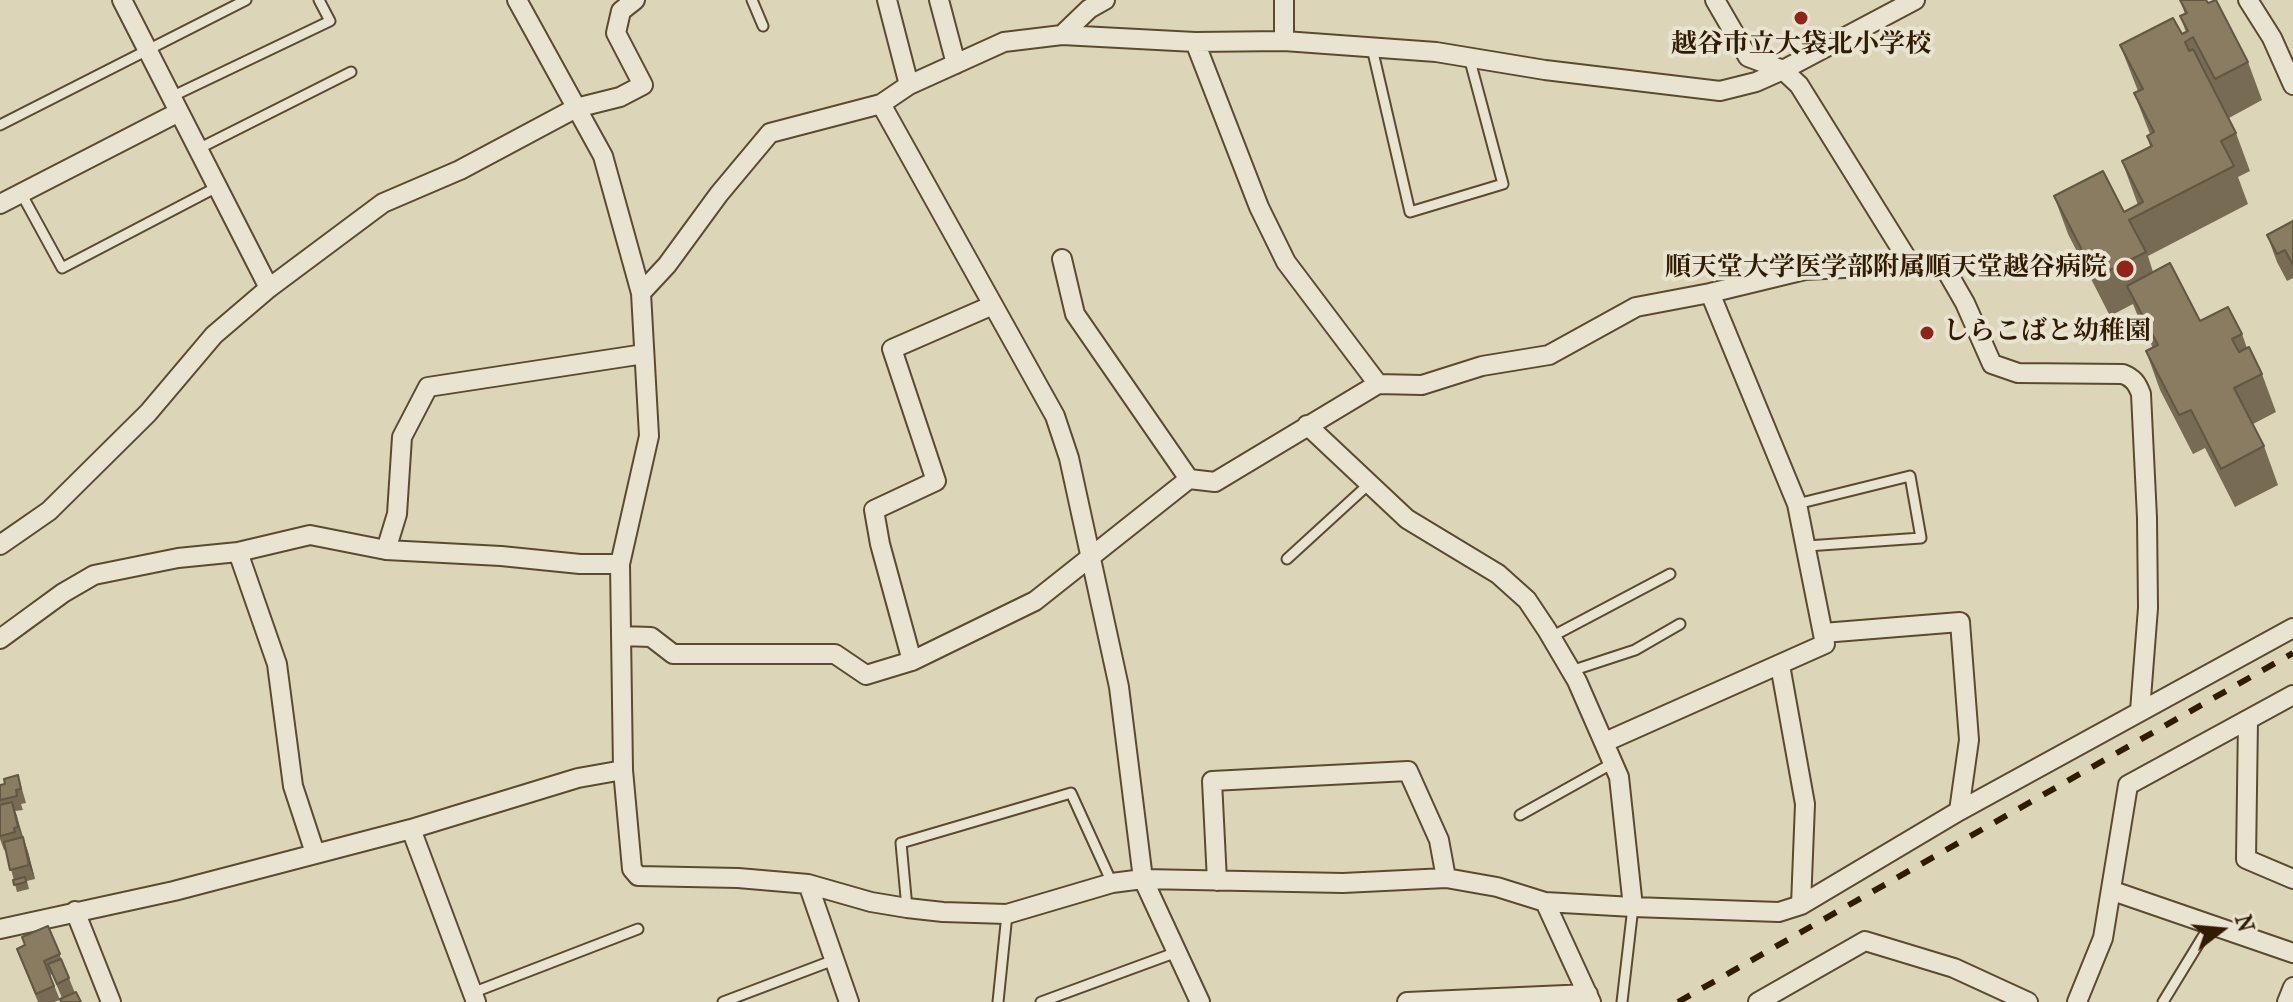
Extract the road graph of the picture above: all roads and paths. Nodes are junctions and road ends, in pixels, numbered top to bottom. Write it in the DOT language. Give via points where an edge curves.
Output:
graph roads {
  1 [pos="122,0"];
  2 [pos="246,0"];
  3 [pos="319,0"];
  4 [pos="517,0"];
  5 [pos="635,0"];
  6 [pos="752,0"];
  7 [pos="887,0"];
  8 [pos="939,0"];
  9 [pos="1105,0"];
  10 [pos="1284,0"];
  11 [pos="1715,0"];
  12 [pos="1915,0"];
  13 [pos="2248,0"];
  14 [pos="763,26"];
  15 [pos="1062,35"];
  16 [pos="1284,41"];
  17 [pos="1195,42"];
  18 [pos="1372,47"];
  19 [pos="147,50"];
  20 [pos="1469,57"];
  21 [pos="956,64"];
  22 [pos="1783,70"];
  23 [pos="351,72"];
  24 [pos="909,85"];
  25 [pos="2293,85"];
  26 [pos="881,104"];
  27 [pos="175,105"];
  28 [pos="576,108"];
  29 [pos="0,125"];
  30 [pos="198,149"];
  31 [pos="218,187"];
  32 [pos="21,193"];
  33 [pos="0,204"];
  34 [pos="1062,259"];
  35 [pos="1911,265"];
  36 [pos="269,288"];
  37 [pos="641,293"];
  38 [pos="1710,293"];
  39 [pos="993,305"];
  40 [pos="644,354"];
  41 [pos="1378,384"];
  42 [pos="1307,425"];
  43 [pos="1189,479"];
  44 [pos="1369,484"];
  45 [pos="1797,504"];
  46 [pos="0,545"];
  47 [pos="1807,546"];
  48 [pos="386,550"];
  49 [pos="238,552"];
  50 [pos="1090,557"];
  51 [pos="1287,559"];
  52 [pos="620,564"];
  53 [pos="1670,574"];
  54 [pos="1680,624"];
  55 [pos="2293,628"];
  56 [pos="1823,633"];
  57 [pos="621,636"];
  58 [pos="1551,637"];
  59 [pos="0,639"];
  60 [pos="912,661"];
  61 [pos="1780,665"];
  62 [pos="1571,671"];
  63 [pos="2293,695"];
  64 [pos="2140,711"];
  65 [pos="2248,720"];
  66 [pos="1605,742"];
  67 [pos="1613,763"];
  68 [pos="623,770"];
  69 [pos="1959,811"];
  70 [pos="1520,815"];
  71 [pos="411,829"];
  72 [pos="315,853"];
  73 [pos="1446,878"];
  74 [pos="1143,879"];
  75 [pos="2293,879"];
  76 [pos="1217,881"];
  77 [pos="1112,883"];
  78 [pos="808,884"];
  79 [pos="2113,891"];
  80 [pos="1545,902"];
  81 [pos="1801,905"];
  82 [pos="1633,907"];
  83 [pos="907,908"];
  84 [pos="75,911"];
  85 [pos="1007,914"];
  86 [pos="2210,925"];
  87 [pos="0,929"];
  88 [pos="638,929"];
  89 [pos="1177,952"];
  90 [pos="2293,953"];
  91 [pos="834,960"];
  92 [pos="2293,987"];
  93 [pos="1993,993"];
  94 [pos="474,998"];
  95 [pos="1590,998"];
  96 [pos="111,1002"];
  97 [pos="723,1002"];
  98 [pos="849,1002"];
  99 [pos="998,1002"];
  100 [pos="1041,1002"];
  101 [pos="1200,1002"];
  102 [pos="1407,1002"];
  103 [pos="1622,1002"];
  104 [pos="1758,1002"];
  105 [pos="2028,1002"];
  106 [pos="2077,1002"];
  107 [pos="2163,1002"];
  108 [pos="2287,1002"];
  1 -- 19 [label="street"];
  2 -- 19 [label="lane"];
  3 -- 27 [label="lane" via="330,21"];
  4 -- 28 [label="street"];
  5 -- 28 [label="street" via="621,11 616,33 643,85"];
  6 -- 14 [label="lane"];
  7 -- 24 [label="street"];
  8 -- 21 [label="street"];
  9 -- 15 [label="street"];
  10 -- 16 [label="street"];
  11 -- 22 [label="street" via="1748,57"];
  12 -- 22 [label="street"];
  13 -- 25 [label="street"];
  15 -- 17 [label="street"];
  15 -- 21 [label="street" via="1004,42"];
  16 -- 17 [label="street"];
  16 -- 18 [label="street"];
  17 -- 41 [label="street" via="1286,262"];
  18 -- 20 [label="street"];
  18 -- 20 [label="lane" via="1410,212 1503,184"];
  19 -- 27 [label="street"];
  19 -- 29 [label="lane"];
  20 -- 22 [label="street" via="1720,91"];
  21 -- 24 [label="street"];
  22 -- 35 [label="street" via="1799,85"];
  23 -- 30 [label="lane"];
  24 -- 26 [label="street"];
  26 -- 37 [label="street" via="770,133"];
  26 -- 39 [label="street"];
  27 -- 30 [label="street"];
  27 -- 32 [label="street"];
  28 -- 36 [label="street" via="460,170 383,203"];
  28 -- 37 [label="street" via="603,156"];
  30 -- 31 [label="street"];
  31 -- 32 [label="lane" via="62,268"];
  31 -- 36 [label="street"];
  32 -- 33 [label="street"];
  34 -- 43 [label="street" via="1075,314"];
  35 -- 38 [label="street" via="1805,270"];
  35 -- 64 [label="street" via="1942,263 1992,364 2018,373 2123,374 2138,385 2148,608"];
  36 -- 46 [label="street" via="214,335 148,413 49,511"];
  37 -- 40 [label="street"];
  38 -- 41 [label="street" via="1636,307 1549,355 1482,366 1422,385"];
  38 -- 45 [label="street"];
  39 -- 50 [label="street" via="1055,416"];
  39 -- 60 [label="street" via="892,349 936,481 874,510"];
  40 -- 48 [label="street" via="428,387 402,437 397,514"];
  40 -- 52 [label="street" via="649,436"];
  41 -- 42 [label="street"];
  42 -- 43 [label="street" via="1215,482"];
  42 -- 44 [label="street"];
  43 -- 50 [label="street"];
  44 -- 51 [label="lane"];
  44 -- 58 [label="street" via="1407,519 1498,574 1527,600"];
  45 -- 47 [label="street"];
  45 -- 47 [label="lane" via="1910,476 1921,538"];
  47 -- 56 [label="street"];
  48 -- 49 [label="street" via="310,535"];
  48 -- 52 [label="street"];
  49 -- 59 [label="street" via="94,575"];
  49 -- 72 [label="street" via="277,664 293,786"];
  50 -- 60 [label="street" via="1035,601"];
  50 -- 74 [label="street" via="1119,687"];
  52 -- 57 [label="street"];
  53 -- 58 [label="lane"];
  54 -- 62 [label="lane" via="1635,650"];
  55 -- 64 [label="street"];
  56 -- 61 [label="street" via="1825,644"];
  56 -- 69 [label="street" via="1960,622 1969,740"];
  57 -- 60 [label="street" via="651,637 673,654 835,654 866,675"];
  57 -- 68 [label="street"];
  58 -- 62 [label="street"];
  61 -- 66 [label="street"];
  61 -- 81 [label="street" via="1805,804"];
  62 -- 66 [label="street"];
  63 -- 65 [label="street"];
  64 -- 69 [label="street"];
  65 -- 75 [label="street" via="2246,859"];
  65 -- 79 [label="street" via="2128,785"];
  66 -- 67 [label="street"];
  67 -- 70 [label="lane"];
  67 -- 82 [label="street" via="1619,777"];
  68 -- 71 [label="street" via="578,778"];
  68 -- 78 [label="street" via="632,869 638,876"];
  69 -- 81 [label="street"];
  71 -- 72 [label="street"];
  71 -- 94 [label="street"];
  72 -- 84 [label="street"];
  73 -- 76 [label="street"];
  73 -- 76 [label="street" via="1439,840 1408,771 1212,781"];
  73 -- 80 [label="street"];
  74 -- 76 [label="street"];
  74 -- 77 [label="street"];
  74 -- 89 [label="street"];
  77 -- 83 [label="lane" via="1071,793 901,843"];
  77 -- 85 [label="street"];
  78 -- 83 [label="street"];
  78 -- 91 [label="street"];
  79 -- 86 [label="street"];
  79 -- 106 [label="street" via="2103,938"];
  80 -- 82 [label="street"];
  80 -- 95 [label="street"];
  81 -- 82 [label="street" via="1779,912"];
  82 -- 103 [label="lane"];
  83 -- 85 [label="street"];
  84 -- 87 [label="street"];
  84 -- 96 [label="street"];
  85 -- 99 [label="lane"];
  86 -- 90 [label="street"];
  86 -- 107 [label="lane"];
  88 -- 94 [label="lane"];
  89 -- 100 [label="lane"];
  89 -- 101 [label="street"];
  91 -- 97 [label="lane"];
  91 -- 98 [label="street"];
  92 -- 108 [label="street"];
  93 -- 104 [label="street" via="1954,968 1865,941"];
  93 -- 105 [label="street"];
  95 -- 102 [label="street"];
}
